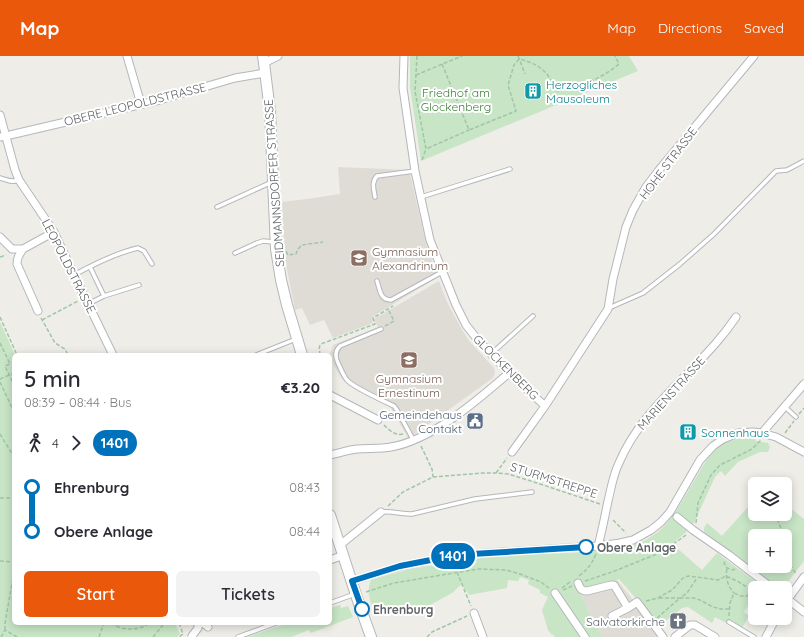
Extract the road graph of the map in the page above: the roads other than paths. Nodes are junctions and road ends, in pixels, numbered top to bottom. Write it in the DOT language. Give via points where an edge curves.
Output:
graph roads {
  1 [pos="127,56"];
  2 [pos="278,56"];
  3 [pos="404,56"];
  4 [pos="754,56"];
  5 [pos="264,64"];
  6 [pos="141,104"];
  7 [pos="0,115"];
  8 [pos="3,136"];
  9 [pos="804,161"];
  10 [pos="510,169"];
  11 [pos="415,171"];
  12 [pos="0,178"];
  13 [pos="19,180"];
  14 [pos="273,182"];
  15 [pos="375,197"];
  16 [pos="421,198"];
  17 [pos="217,207"];
  18 [pos="54,232"];
  19 [pos="0,237"];
  20 [pos="275,242"];
  21 [pos="23,249"];
  22 [pos="236,253"];
  23 [pos="152,264"];
  24 [pos="90,266"];
  25 [pos="442,272"];
  26 [pos="74,275"];
  27 [pos="377,281"];
  28 [pos="139,285"];
  29 [pos="104,296"];
  30 [pos="87,301"];
  31 [pos="608,309"];
  32 [pos="38,311"];
  33 [pos="533,316"];
  34 [pos="736,317"];
  35 [pos="381,329"];
  36 [pos="297,339"];
  37 [pos="112,353"];
  38 [pos="261,353"];
  39 [pos="301,353"];
  40 [pos="491,354"];
  41 [pos="509,373"];
  42 [pos="804,384"];
  43 [pos="332,396"];
  44 [pos="545,406"];
  45 [pos="785,407"];
  46 [pos="796,417"];
  47 [pos="378,420"];
  48 [pos="762,433"];
  49 [pos="416,440"];
  50 [pos="512,452"];
  51 [pos="804,452"];
  52 [pos="332,455"];
  53 [pos="532,492"];
  54 [pos="381,512"];
  55 [pos="676,517"];
  56 [pos="332,521"];
  57 [pos="340,545"];
  58 [pos="598,546"];
  59 [pos="344,555"];
  60 [pos="332,559"];
  61 [pos="801,576"];
  62 [pos="352,581"];
  63 [pos="763,581"];
  64 [pos="578,583"];
  65 [pos="792,590"];
  66 [pos="360,593"];
  67 [pos="555,593"];
  68 [pos="332,602"];
  69 [pos="792,604"];
  70 [pos="628,608"];
  71 [pos="804,612"];
  72 [pos="474,613"];
  73 [pos="612,616"];
  74 [pos="729,622"];
  75 [pos="198,625"];
  76 [pos="271,625"];
  77 [pos="772,625"];
  78 [pos="192,636"];
  79 [pos="238,637"];
  80 [pos="372,637"];
  81 [pos="483,637"];
  82 [pos="585,637"];
  83 [pos="663,637"];
  84 [pos="675,637"];
  85 [pos="715,637"];
  86 [pos="754,637"];
  87 [pos="766,637"];
  1 -- 6 [label="street"];
  2 -- 5 [label="street, OBERE LEOPOLDSTRASSE"];
  3 -- 11 [label="street, GLOCKENBERG" via="404,88"];
  4 -- 31 [label="street, HOHE STRASSE" via="646,187 626,227"];
  5 -- 6 [label="street, OBERE LEOPOLDSTRASSE" via="235,78"];
  5 -- 14 [label="street, SEIDMANNSDORFER STRASSE" via="270,111"];
  6 -- 8 [label="street, OBERE LEOPOLDSTRASSE"];
  7 -- 8 [label="street, LEOPOLDSTRASSE"];
  8 -- 13 [label="street, LEOPOLDSTRASSE"];
  9 -- 31 [label="lane" via="787,170 776,171 714,234 680,264 643,293"];
  10 -- 16 [label="lane"];
  11 -- 15 [label="lane" via="377,176 373,182"];
  11 -- 16 [label="street, GLOCKENBERG"];
  12 -- 13 [label="lane"];
  13 -- 18 [label="street, LEOPOLDSTRASSE"];
  14 -- 17 [label="lane"];
  14 -- 20 [label="street, SEIDMANNSDORFER STRASSE"];
  16 -- 25 [label="street, GLOCKENBERG" via="430,240"];
  18 -- 21 [label="street"];
  18 -- 26 [label="street, LEOPOLDSTRASSE"];
  19 -- 21 [label="street" via="12,249"];
  20 -- 22 [label="lane" via="257,242"];
  20 -- 36 [label="street, SEIDMANNSDORFER STRASSE" via="281,280"];
  21 -- 32 [label="street" via="18,256 17,264"];
  23 -- 24 [label="lane" via="144,251 138,248"];
  24 -- 26 [label="lane"];
  24 -- 29 [label="lane"];
  25 -- 27 [label="lane" via="391,300 384,299"];
  25 -- 40 [label="street, GLOCKENBERG" via="466,325"];
  26 -- 30 [label="street, LEOPOLDSTRASSE"];
  28 -- 29 [label="lane"];
  29 -- 30 [label="lane"];
  30 -- 37 [label="street, LEOPOLDSTRASSE"];
  31 -- 44 [label="street, HOHE STRASSE"];
  33 -- 40 [label="lane"];
  34 -- 58 [label="street, MARIENSTRASSE" via="716,344 672,388 633,436 612,482"];
  35 -- 49 [label="lane" via="340,346 337,349 336,360 344,376 352,384 394,406"];
  36 -- 38 [label="lane"];
  36 -- 39 [label="street, SEIDMANNSDORFER STRASSE"];
  40 -- 41 [label="street, GLOCKENBERG"];
  41 -- 44 [label="street, GLOCKENBERG"];
  41 -- 49 [label="street" via="461,412"];
  42 -- 45 [label="street"];
  43 -- 47 [label="street"];
  44 -- 50 [label="street, GLOCKENBERG"];
  45 -- 46 [label="lane"];
  45 -- 48 [label="street"];
  48 -- 51 [label="street" via="776,437"];
  48 -- 58 [label="street" via="738,433 722,439 700,460 670,512 661,522 633,540"];
  49 -- 52 [label="street" via="391,447 356,449"];
  53 -- 54 [label="lane" via="475,499 412,514"];
  54 -- 57 [label="street"];
  55 -- 63 [label="street"];
  56 -- 57 [label="street"];
  57 -- 59 [label="street"];
  58 -- 62 [label="street" via="441,558 400,566"];
  59 -- 60 [label="street"];
  59 -- 62 [label="street"];
  61 -- 65 [label="street"];
  62 -- 66 [label="street"];
  64 -- 70 [label="street" via="583,591 614,585"];
  66 -- 68 [label="lane"];
  66 -- 80 [label="street"];
  67 -- 82 [label="street"];
  69 -- 71 [label="street"];
  70 -- 73 [label="street"];
  70 -- 83 [label="street" via="637,602"];
  72 -- 81 [label="street"];
  74 -- 86 [label="lane"];
  75 -- 78 [label="street"];
  76 -- 79 [label="lane"];
  77 -- 87 [label="street"];
  84 -- 85 [label="street" via="690,625 695,625"];
}
